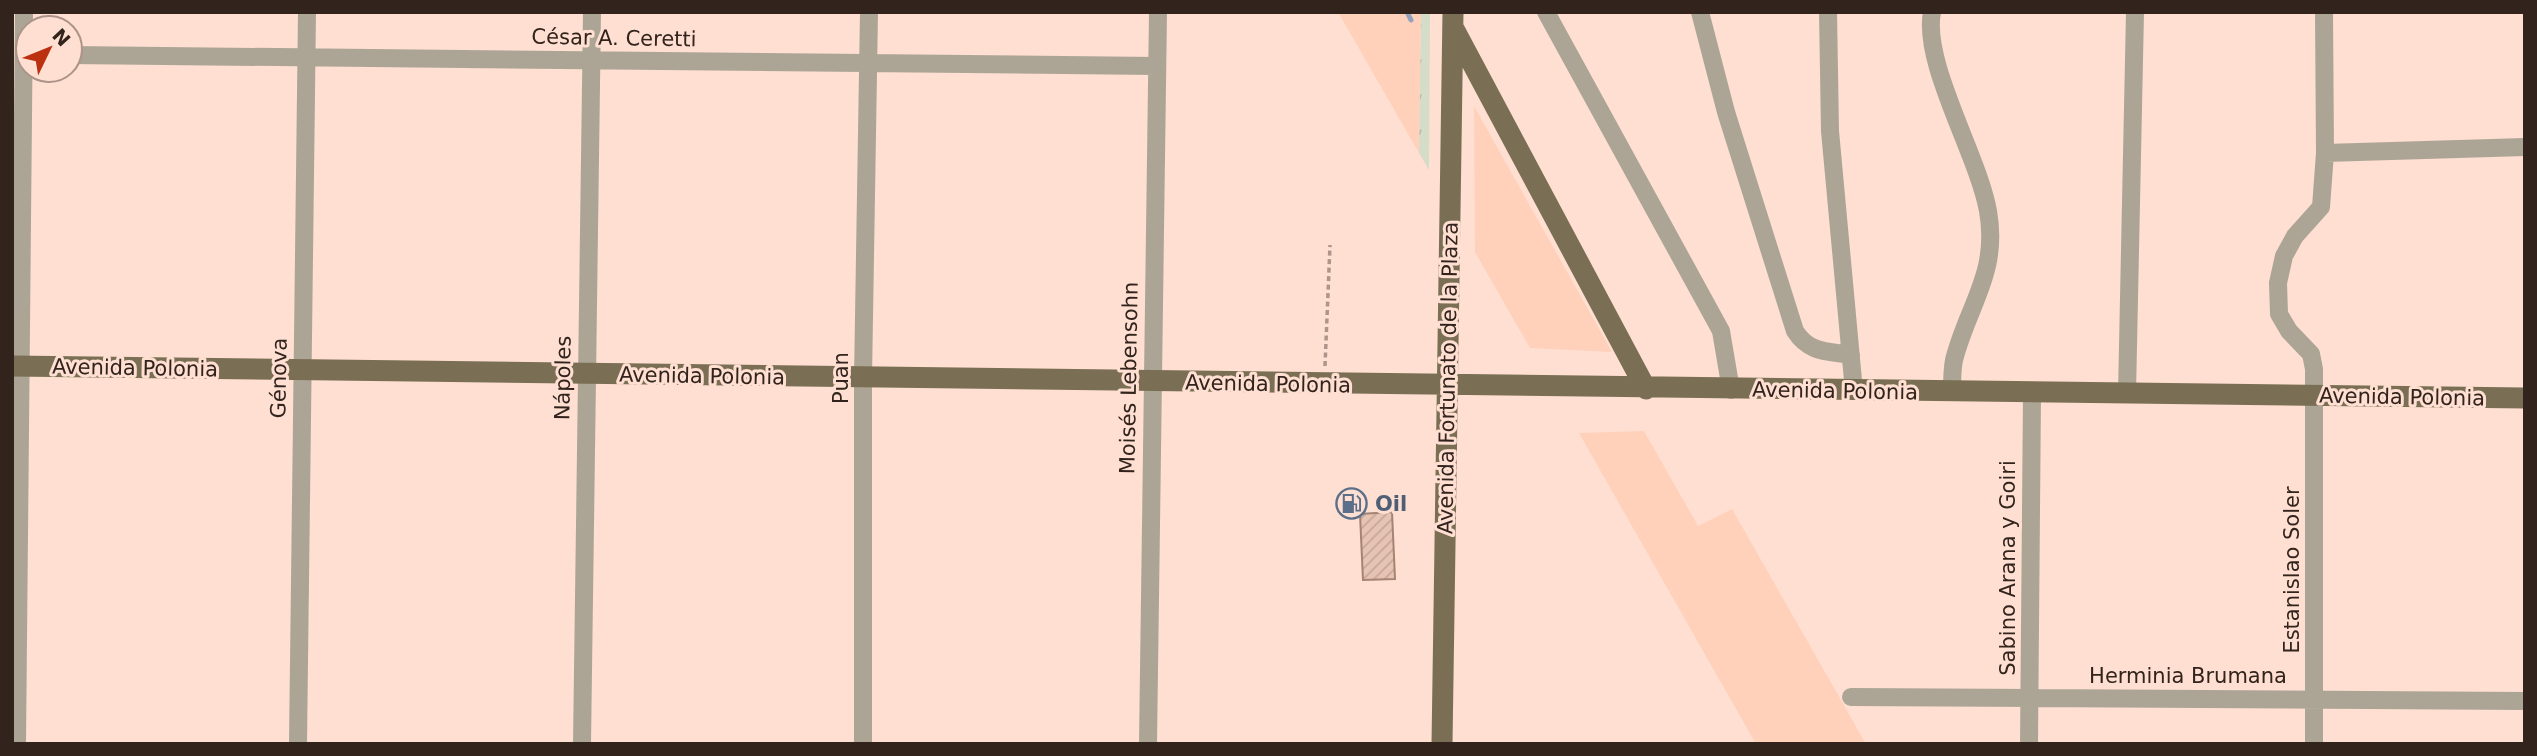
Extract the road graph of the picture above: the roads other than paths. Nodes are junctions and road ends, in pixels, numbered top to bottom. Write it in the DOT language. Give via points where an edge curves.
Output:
graph roads {
  1 [pos="307,12"];
  2 [pos="592,12"];
  3 [pos="869,12"];
  4 [pos="1158,12"];
  5 [pos="1546,12"];
  6 [pos="1700,12"];
  7 [pos="1828,12"];
  8 [pos="1932,12"];
  9 [pos="2135,12"];
  10 [pos="2324,12"];
  11 [pos="1453,19"];
  12 [pos="84,55"];
  13 [pos="305,58"];
  14 [pos="590,60"];
  15 [pos="867,63"];
  16 [pos="1157,66"];
  17 [pos="21,84"];
  18 [pos="2525,148"];
  19 [pos="2325,153"];
  20 [pos="1851,355"];
  21 [pos="16,366"];
  22 [pos="302,370"];
  23 [pos="586,374"];
  24 [pos="863,378"];
  25 [pos="1152,382"];
  26 [pos="1448,386"];
  27 [pos="1646,389"];
  28 [pos="1731,390"];
  29 [pos="1854,391"];
  30 [pos="1952,392"];
  31 [pos="2032,393"];
  32 [pos="2127,394"];
  33 [pos="2316,396"];
  34 [pos="2525,398"];
  35 [pos="1851,697"];
  36 [pos="2030,698"];
  37 [pos="2314,700"];
  38 [pos="2525,701"];
  39 [pos="17,744"];
  40 [pos="298,744"];
  41 [pos="582,744"];
  42 [pos="863,744"];
  43 [pos="1148,744"];
  44 [pos="1442,744"];
  45 [pos="2029,744"];
  46 [pos="2314,744"];
  1 -- 13 [label="street, Génova"];
  2 -- 14 [label="street, Nápoles"];
  3 -- 15 [label="street, Puan"];
  4 -- 16 [label="street, Moisés Lebensohn"];
  5 -- 28 [label="street" via="1721,331"];
  6 -- 20 [label="street" via="1726,112 1795,331 1809,348"];
  7 -- 20 [label="street" via="1830,131"];
  8 -- 30 [label="street" via="1932,50 1978,174 1990,242 1986,274 1954,362"];
  9 -- 32 [label="street"];
  10 -- 19 [label="street, Estanislao Soler"];
  11 -- 26 [label="main road, Avenida Fortunato de la Plaza"];
  11 -- 27 [label="main road"];
  12 -- 13 [label="street, César A. Ceretti"];
  13 -- 14 [label="street, César A. Ceretti"];
  13 -- 22 [label="street, Génova"];
  14 -- 15 [label="street, César A. Ceretti"];
  14 -- 23 [label="street, Nápoles"];
  15 -- 16 [label="street, César A. Ceretti"];
  15 -- 24 [label="street, Puan"];
  16 -- 25 [label="street, Moisés Lebensohn"];
  17 -- 21 [label="street"];
  18 -- 19 [label="street"];
  19 -- 33 [label="street, Estanislao Soler" via="2321,207 2295,236 2278,282 2279,314 2311,354"];
  20 -- 29 [label="street"];
  21 -- 22 [label="main road, Avenida Polonia"];
  21 -- 39 [label="street"];
  22 -- 23 [label="main road, Avenida Polonia"];
  22 -- 40 [label="street, Génova"];
  23 -- 24 [label="main road, Avenida Polonia"];
  23 -- 41 [label="street, Nápoles"];
  24 -- 25 [label="main road, Avenida Polonia"];
  24 -- 42 [label="street, Puan"];
  25 -- 26 [label="main road, Avenida Polonia"];
  25 -- 43 [label="street, Moisés Lebensohn"];
  26 -- 27 [label="main road, Avenida Polonia"];
  26 -- 44 [label="main road, Avenida Fortunato de la Plaza"];
  27 -- 28 [label="main road, Avenida Polonia"];
  28 -- 29 [label="main road, Avenida Polonia"];
  29 -- 30 [label="main road, Avenida Polonia"];
  30 -- 31 [label="main road, Avenida Polonia"];
  31 -- 32 [label="main road, Avenida Polonia"];
  31 -- 36 [label="street, Sabino Arana y Goiri"];
  32 -- 33 [label="main road, Avenida Polonia"];
  33 -- 34 [label="main road, Avenida Polonia"];
  33 -- 37 [label="street, Estanislao Soler"];
  35 -- 36 [label="street, Herminia Brumana"];
  36 -- 37 [label="street, Herminia Brumana"];
  36 -- 45 [label="street, Sabino Arana y Goiri"];
  37 -- 38 [label="street, Herminia Brumana"];
  37 -- 46 [label="street, Estanislao Soler"];
}
